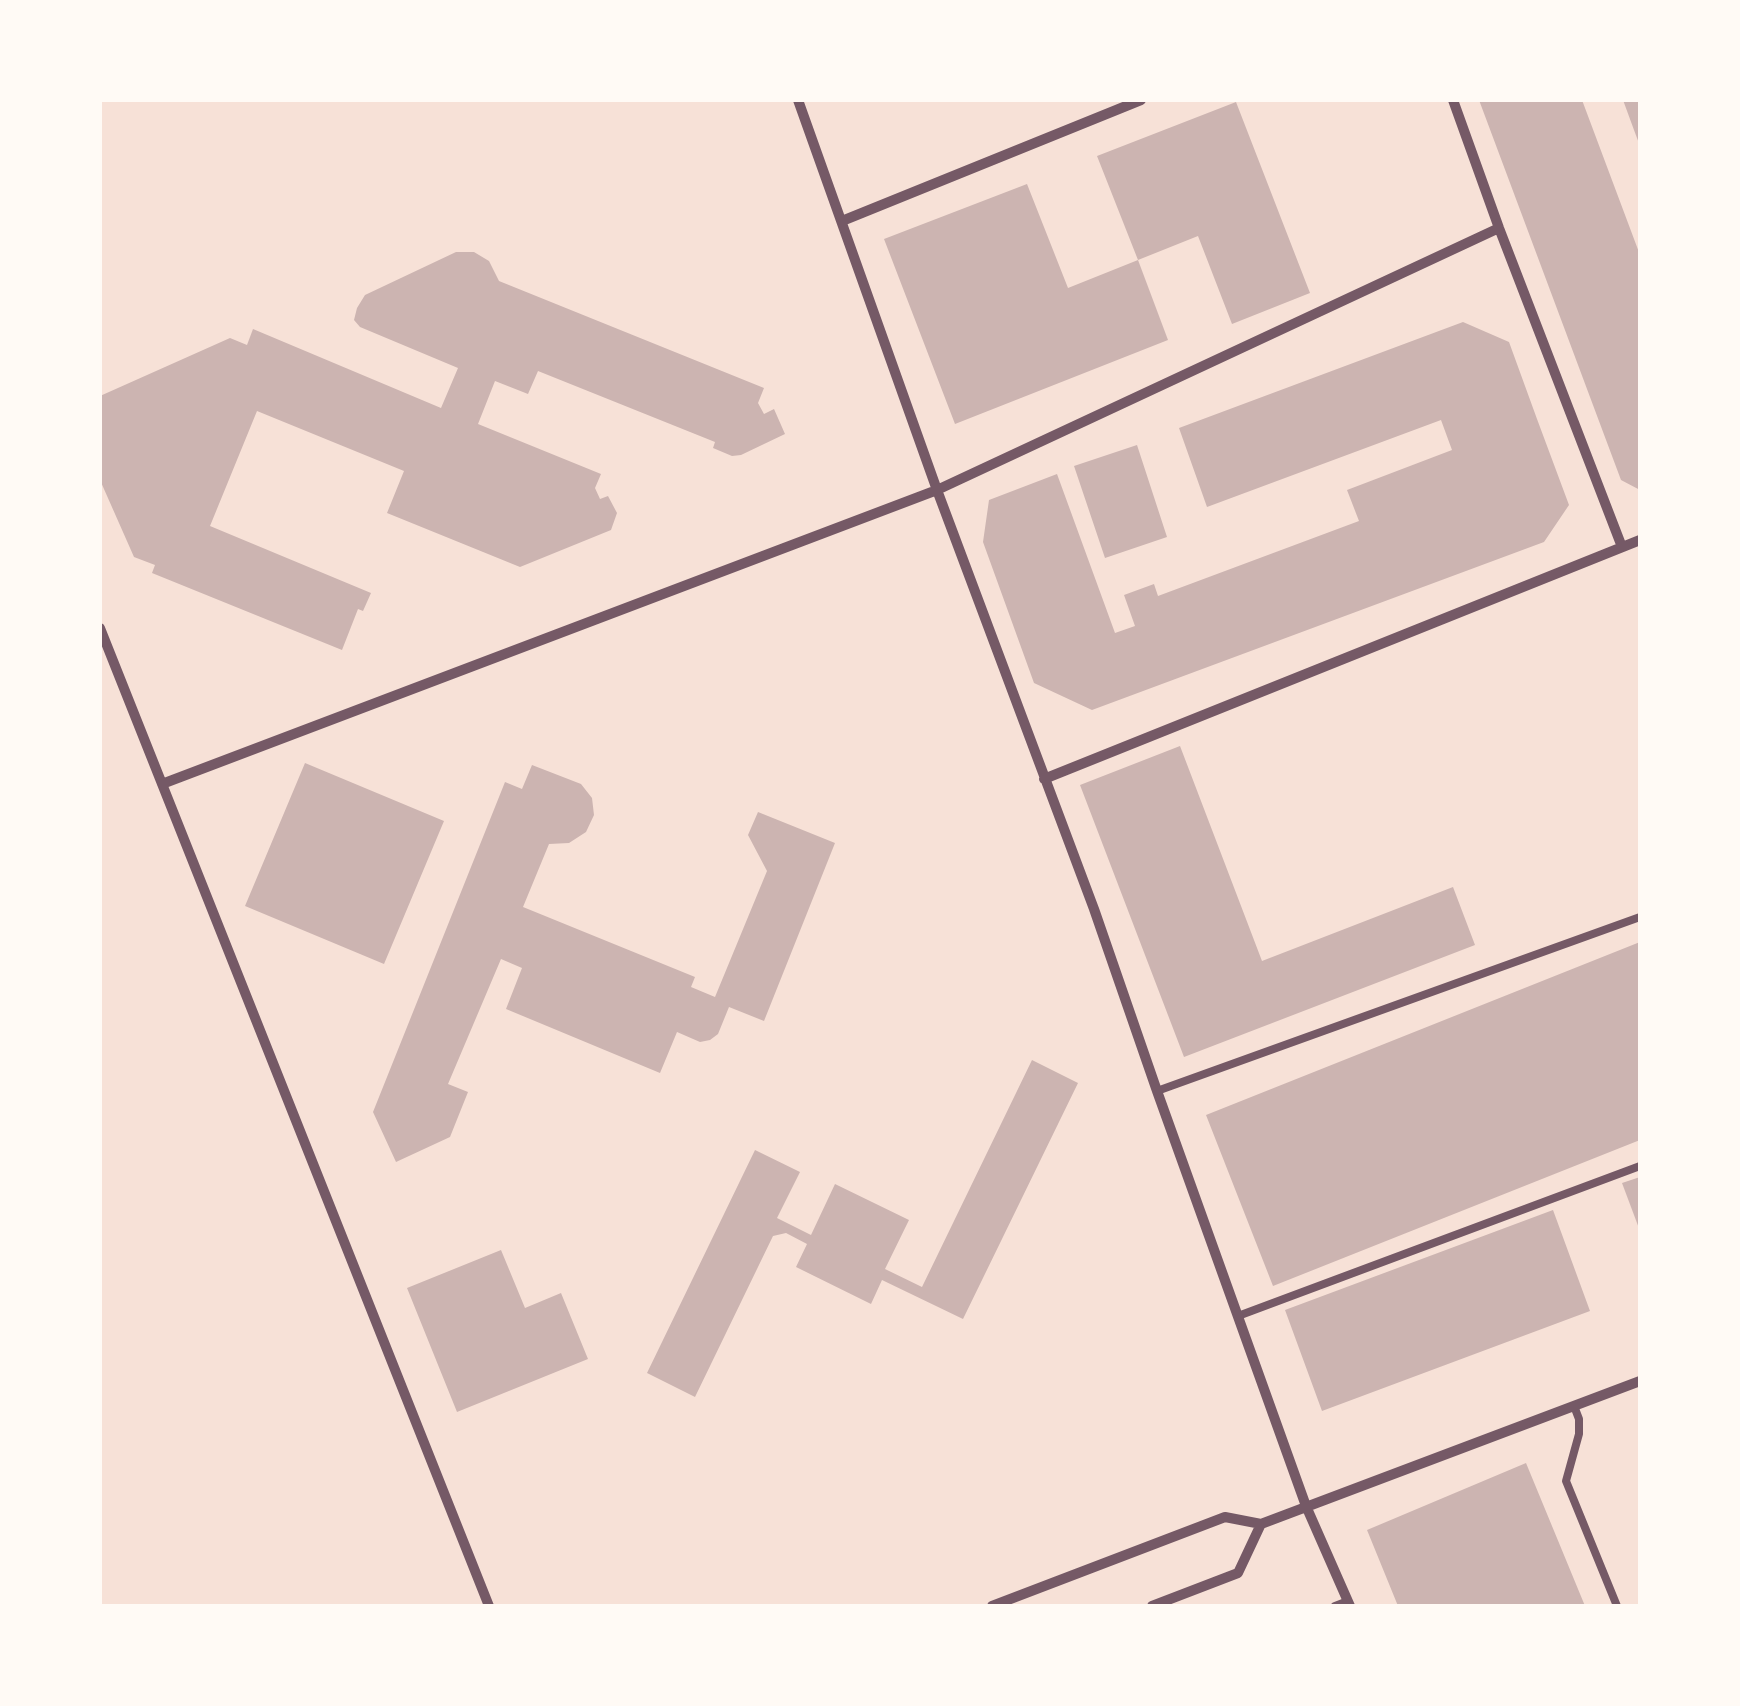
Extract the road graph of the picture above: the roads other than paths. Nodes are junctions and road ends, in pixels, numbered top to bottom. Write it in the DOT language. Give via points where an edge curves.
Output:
graph roads {
  1 [pos="1141,100"];
  2 [pos="1452,100"];
  3 [pos="803,101"];
  4 [pos="842,221"];
  5 [pos="1499,228"];
  6 [pos="937,490"];
  7 [pos="1640,540"];
  8 [pos="1622,547"];
  9 [pos="100,628"];
  10 [pos="1044,778"];
  11 [pos="162,784"];
  12 [pos="1640,916"];
  13 [pos="1157,1091"];
  14 [pos="1640,1166"];
  15 [pos="1238,1316"];
  16 [pos="1640,1382"];
  17 [pos="1574,1406"];
  18 [pos="1306,1506"];
  19 [pos="1261,1524"];
  20 [pos="1349,1604"];
  21 [pos="489,1606"];
  22 [pos="992,1606"];
  23 [pos="1152,1606"];
  24 [pos="1335,1606"];
  25 [pos="1617,1606"];
  1 -- 4 [label="street"];
  2 -- 5 [label="street"];
  3 -- 4 [label="street"];
  4 -- 6 [label="street"];
  5 -- 6 [label="street"];
  5 -- 8 [label="street"];
  6 -- 10 [label="street"];
  6 -- 11 [label="street"];
  7 -- 8 [label="street"];
  8 -- 10 [label="street"];
  9 -- 11 [label="street"];
  10 -- 13 [label="street"];
  11 -- 21 [label="street"];
  12 -- 13 [label="lane"];
  13 -- 15 [label="street"];
  14 -- 15 [label="lane"];
  15 -- 18 [label="street"];
  16 -- 17 [label="street"];
  17 -- 18 [label="street"];
  17 -- 25 [label="lane" via="1579,1434 1566,1481"];
  18 -- 19 [label="street"];
  18 -- 20 [label="street"];
  19 -- 22 [label="street" via="1225,1517"];
  19 -- 23 [label="street" via="1238,1573"];
  20 -- 24 [label="lane"];
}
